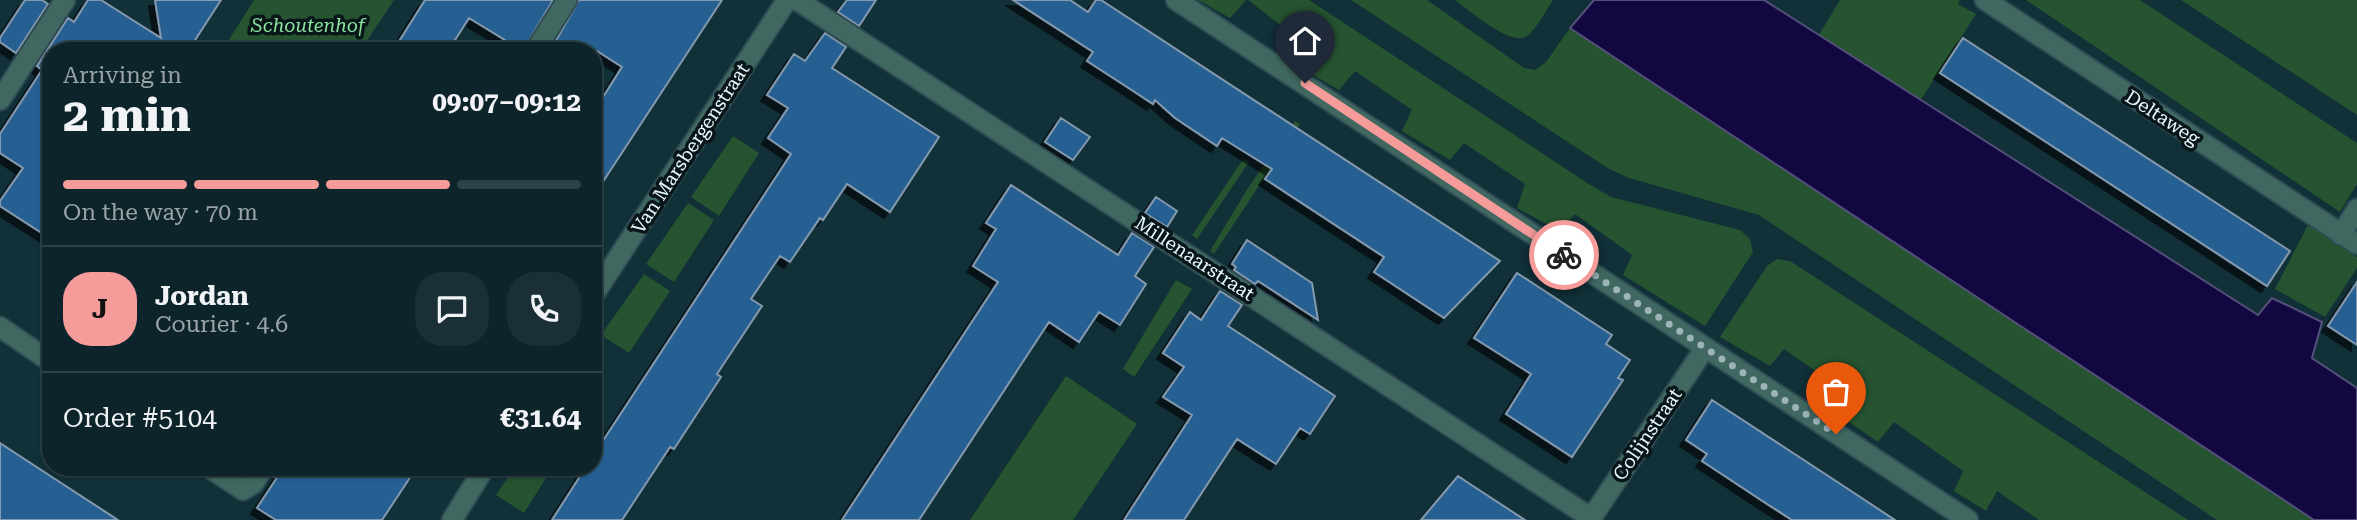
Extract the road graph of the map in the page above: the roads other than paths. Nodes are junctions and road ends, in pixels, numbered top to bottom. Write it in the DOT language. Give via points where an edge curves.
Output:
graph roads {
  1 [pos="65,0"];
  2 [pos="568,0"];
  3 [pos="787,0"];
  4 [pos="797,0"];
  5 [pos="1176,0"];
  6 [pos="1985,0"];
  7 [pos="541,42"];
  8 [pos="0,100"];
  9 [pos="2357,209"];
  10 [pos="2349,240"];
  11 [pos="602,282"];
  12 [pos="0,327"];
  13 [pos="1704,348"];
  14 [pos="42,356"];
  15 [pos="222,476"];
  16 [pos="258,476"];
  17 [pos="476,476"];
  18 [pos="1590,519"];
  19 [pos="452,520"];
  20 [pos="1968,520"];
  1 -- 8 [label="street"];
  2 -- 7 [label="street"];
  3 -- 11 [label="street, Van Marsbergenstraat"];
  4 -- 18 [label="street, Millenaarstraat"];
  5 -- 13 [label="street"];
  6 -- 10 [label="street, Deltaweg"];
  9 -- 10 [label="street, Deltaweg"];
  12 -- 14 [label="street"];
  13 -- 18 [label="street, Colijnstraat"];
  13 -- 20 [label="street"];
  15 -- 16 [label="street" via="243,490"];
  17 -- 19 [label="street"];
}
